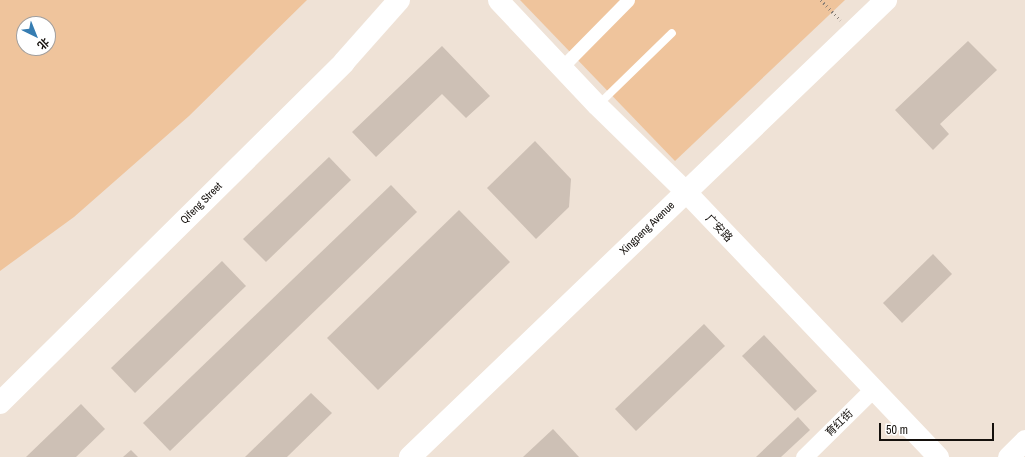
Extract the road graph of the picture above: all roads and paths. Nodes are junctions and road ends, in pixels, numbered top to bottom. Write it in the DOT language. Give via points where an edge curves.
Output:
graph roads {
  1 [pos="399,0"];
  2 [pos="498,0"];
  3 [pos="628,0"];
  4 [pos="821,0"];
  5 [pos="886,0"];
  6 [pos="672,33"];
  7 [pos="851,33"];
  8 [pos="562,67"];
  9 [pos="597,105"];
  10 [pos="685,192"];
  11 [pos="873,390"];
  12 [pos="0,403"];
  13 [pos="1025,440"];
  14 [pos="410,457"];
  15 [pos="804,457"];
  16 [pos="938,457"];
  17 [pos="1008,457"];
  1 -- 12 [label="main road, Qifeng Street" via="344,62"];
  2 -- 8 [label="street, 广安路"];
  3 -- 8 [label="street"];
  4 -- 7 [label="path"];
  5 -- 7 [label="main road, Xingpeng Avenue"];
  6 -- 9 [label="lane"];
  7 -- 10 [label="main road, Xingpeng Avenue"];
  8 -- 9 [label="street, 广安路"];
  9 -- 10 [label="street, 广安路"];
  10 -- 11 [label="street, 广安路"];
  10 -- 14 [label="main road, Xingpeng Avenue"];
  11 -- 15 [label="street, 育红街"];
  11 -- 16 [label="street, 广安路"];
  13 -- 17 [label="street"];
}
